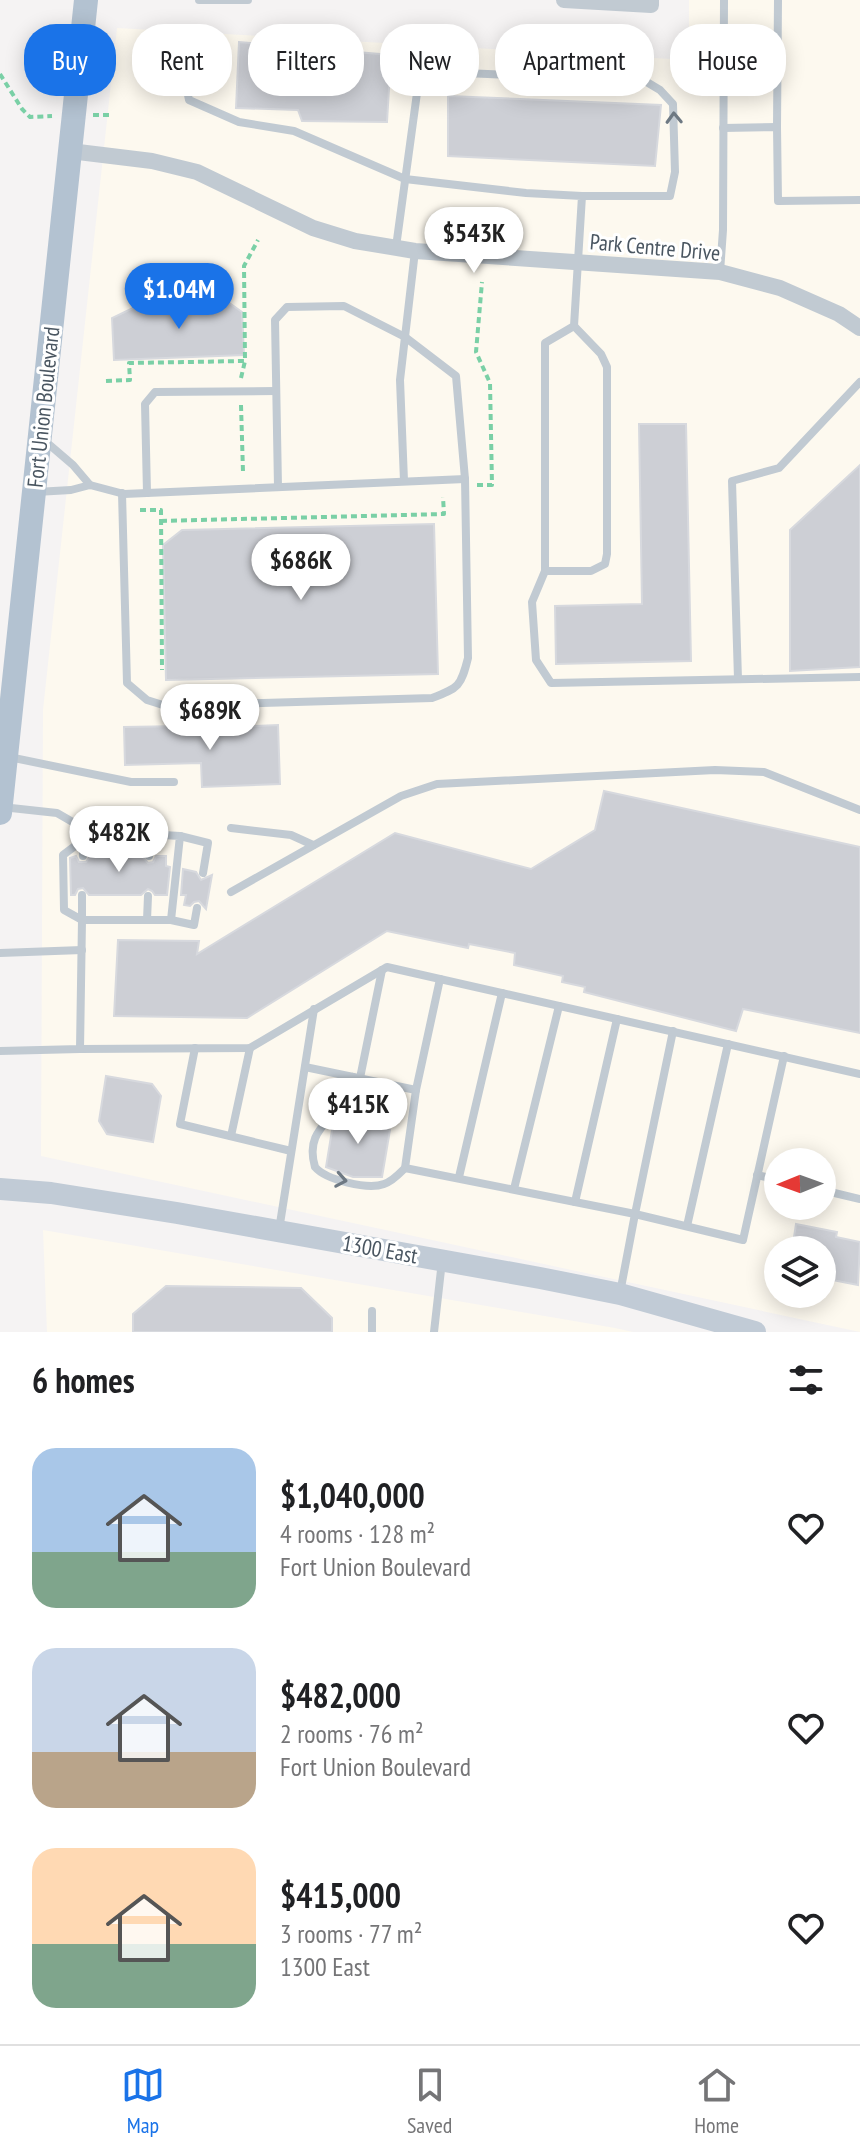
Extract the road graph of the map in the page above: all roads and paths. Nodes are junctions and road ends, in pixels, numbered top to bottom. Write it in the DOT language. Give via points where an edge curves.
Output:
graph roads {
  1 [pos="86,0"];
  2 [pos="199,0"];
  3 [pos="248,0"];
  4 [pos="564,0"];
  5 [pos="651,0"];
  6 [pos="724,0"];
  7 [pos="778,0"];
  8 [pos="0,74"];
  9 [pos="188,96"];
  10 [pos="40,117"];
  11 [pos="777,127"];
  12 [pos="723,128"];
  13 [pos="70,151"];
  14 [pos="405,179"];
  15 [pos="582,196"];
  16 [pos="860,200"];
  17 [pos="258,240"];
  18 [pos="396,248"];
  19 [pos="415,251"];
  20 [pos="579,262"];
  21 [pos="720,272"];
  22 [pos="482,282"];
  23 [pos="574,326"];
  24 [pos="860,328"];
  25 [pos="405,337"];
  26 [pos="245,361"];
  27 [pos="241,379"];
  28 [pos="106,381"];
  29 [pos="860,382"];
  30 [pos="276,391"];
  31 [pos="241,405"];
  32 [pos="40,437"];
  33 [pos="243,472"];
  34 [pos="465,479"];
  35 [pos="404,481"];
  36 [pos="90,485"];
  37 [pos="475,485"];
  38 [pos="278,487"];
  39 [pos="34,493"];
  40 [pos="122,493"];
  41 [pos="147,493"];
  42 [pos="443,497"];
  43 [pos="140,510"];
  44 [pos="258,510"];
  45 [pos="258,519"];
  46 [pos="161,521"];
  47 [pos="545,571"];
  48 [pos="8,666"];
  49 [pos="162,670"];
  50 [pos="860,677"];
  51 [pos="738,679"];
  52 [pos="3,756"];
  53 [pos="174,782"];
  54 [pos="1,807"];
  55 [pos="860,810"];
  56 [pos="0,813"];
  57 [pos="83,828"];
  58 [pos="231,828"];
  59 [pos="149,836"];
  60 [pos="180,836"];
  61 [pos="83,840"];
  62 [pos="313,845"];
  63 [pos="83,856"];
  64 [pos="149,856"];
  65 [pos="203,873"];
  66 [pos="231,892"];
  67 [pos="82,895"];
  68 [pos="148,896"];
  69 [pos="197,908"];
  70 [pos="82,920"];
  71 [pos="147,920"];
  72 [pos="171,920"];
  73 [pos="82,950"];
  74 [pos="0,953"];
  75 [pos="382,970"];
  76 [pos="440,979"];
  77 [pos="502,993"];
  78 [pos="559,1006"];
  79 [pos="314,1009"];
  80 [pos="617,1019"];
  81 [pos="673,1031"];
  82 [pos="728,1044"];
  83 [pos="195,1048"];
  84 [pos="250,1048"];
  85 [pos="80,1049"];
  86 [pos="0,1051"];
  87 [pos="784,1056"];
  88 [pos="305,1067"];
  89 [pos="860,1074"];
  90 [pos="356,1078"];
  91 [pos="416,1090"];
  92 [pos="231,1136"];
  93 [pos="291,1151"];
  94 [pos="405,1168"];
  95 [pos="757,1175"];
  96 [pos="459,1177"];
  97 [pos="764,1177"];
  98 [pos="0,1189"];
  99 [pos="514,1189"];
  100 [pos="836,1193"];
  101 [pos="860,1199"];
  102 [pos="575,1202"];
  103 [pos="635,1214"];
  104 [pos="687,1226"];
  105 [pos="279,1231"];
  106 [pos="442,1260"];
  107 [pos="620,1294"];
  108 [pos="372,1311"];
  109 [pos="372,1332"];
  110 [pos="434,1332"];
  111 [pos="755,1332"];
  1 -- 13 [label="main road, Fort Union Boulevard"];
  2 -- 3 [label="lane"];
  4 -- 5 [label="street" via="651,5"];
  6 -- 12 [label="lane"];
  7 -- 11 [label="lane"];
  8 -- 10 [label="path" via="22,109 30,117"];
  9 -- 14 [label="lane" via="239,122 294,131"];
  11 -- 12 [label="lane"];
  11 -- 16 [label="lane" via="778,201"];
  12 -- 21 [label="lane"];
  13 -- 18 [label="street, Park Centre Drive" via="197,172 313,228"];
  13 -- 32 [label="main road, Fort Union Boulevard"];
  14 -- 15 [label="lane"];
  15 -- 14 [label="lane, one-way" via="670,196 675,172 673,104 660,90 645,81 420,71"];
  14 -- 18 [label="lane"];
  15 -- 20 [label="lane"];
  17 -- 26 [label="path" via="244,266"];
  18 -- 19 [label="street, Park Centre Drive"];
  19 -- 20 [label="street, Park Centre Drive"];
  19 -- 25 [label="lane"];
  20 -- 21 [label="street, Park Centre Drive"];
  20 -- 23 [label="lane"];
  21 -- 24 [label="street, Park Centre Drive" via="780,288"];
  22 -- 37 [label="path" via="476,352 490,383 492,485"];
  23 -- 47 [label="lane" via="545,343"];
  23 -- 47 [label="lane" via="607,367 607,554 605,564 591,571"];
  25 -- 30 [label="lane" via="344,306 287,307 275,320"];
  25 -- 34 [label="lane" via="456,376"];
  25 -- 35 [label="lane" via="400,380"];
  26 -- 27 [label="path"];
  26 -- 28 [label="path" via="129,363 130,380"];
  29 -- 51 [label="lane" via="779,468 732,481"];
  30 -- 38 [label="lane"];
  30 -- 41 [label="lane" via="155,392 145,404"];
  31 -- 33 [label="path"];
  32 -- 36 [label="lane"];
  32 -- 39 [label="main road, Fort Union Boulevard"];
  34 -- 35 [label="lane"];
  34 -- 40 [label="lane" via="468,658 462,682 432,698 166,706 135,692 127,683"];
  35 -- 38 [label="lane"];
  36 -- 39 [label="lane"];
  36 -- 40 [label="lane"];
  38 -- 41 [label="lane"];
  39 -- 48 [label="main road, Fort Union Boulevard"];
  40 -- 41 [label="lane"];
  42 -- 45 [label="path" via="444,514"];
  43 -- 46 [label="path" via="161,510"];
  44 -- 45 [label="path"];
  45 -- 46 [label="path"];
  46 -- 49 [label="path"];
  47 -- 51 [label="lane" via="532,602 536,660 551,683"];
  48 -- 52 [label="main road, Fort Union Boulevard"];
  50 -- 51 [label="lane"];
  52 -- 53 [label="lane" via="131,782"];
  52 -- 54 [label="main road, Fort Union Boulevard"];
  54 -- 56 [label="main road, Fort Union Boulevard"];
  54 -- 57 [label="lane" via="57,813"];
  55 -- 62 [label="lane" via="764,772 437,784 401,796"];
  57 -- 59 [label="lane"];
  57 -- 61 [label="lane"];
  58 -- 62 [label="lane" via="291,835"];
  59 -- 60 [label="lane"];
  59 -- 64 [label="lane"];
  60 -- 65 [label="lane" via="208,843"];
  60 -- 72 [label="lane"];
  61 -- 63 [label="lane"];
  61 -- 70 [label="lane" via="63,855 64,910"];
  62 -- 66 [label="lane"];
  67 -- 70 [label="lane"];
  68 -- 71 [label="lane"];
  69 -- 72 [label="lane" via="194,925"];
  70 -- 71 [label="lane"];
  70 -- 73 [label="lane"];
  71 -- 72 [label="lane"];
  73 -- 74 [label="lane"];
  73 -- 85 [label="lane"];
  75 -- 76 [label="lane"];
  75 -- 79 [label="lane"];
  75 -- 90 [label="lane"];
  76 -- 77 [label="lane"];
  76 -- 91 [label="lane"];
  77 -- 78 [label="lane"];
  77 -- 96 [label="lane"];
  78 -- 80 [label="lane"];
  78 -- 99 [label="lane"];
  79 -- 84 [label="lane"];
  79 -- 88 [label="lane"];
  80 -- 81 [label="lane"];
  80 -- 102 [label="lane"];
  81 -- 82 [label="lane"];
  81 -- 103 [label="lane"];
  82 -- 87 [label="lane"];
  82 -- 104 [label="lane"];
  83 -- 84 [label="lane"];
  83 -- 85 [label="lane"];
  83 -- 92 [label="lane" via="180,1124"];
  84 -- 92 [label="lane"];
  85 -- 86 [label="lane"];
  87 -- 89 [label="lane"];
  87 -- 95 [label="lane"];
  88 -- 90 [label="lane"];
  88 -- 93 [label="lane"];
  90 -- 91 [label="lane"];
  90 -- 94 [label="lane, one-way" via="319,1127 313,1146 315,1167 328,1178 372,1186 393,1180"];
  91 -- 94 [label="lane"];
  92 -- 93 [label="lane"];
  93 -- 105 [label="lane"];
  94 -- 96 [label="lane"];
  95 -- 97 [label="lane"];
  95 -- 104 [label="lane" via="743,1240"];
  96 -- 99 [label="lane"];
  98 -- 105 [label="main road, 1300 East"];
  99 -- 102 [label="lane"];
  100 -- 101 [label="lane"];
  102 -- 103 [label="lane"];
  103 -- 104 [label="lane"];
  103 -- 107 [label="lane"];
  105 -- 106 [label="main road, 1300 East"];
  106 -- 107 [label="main road, 1300 East"];
  106 -- 110 [label="lane"];
  107 -- 111 [label="main road, 1300 East"];
  108 -- 109 [label="lane"];
}
